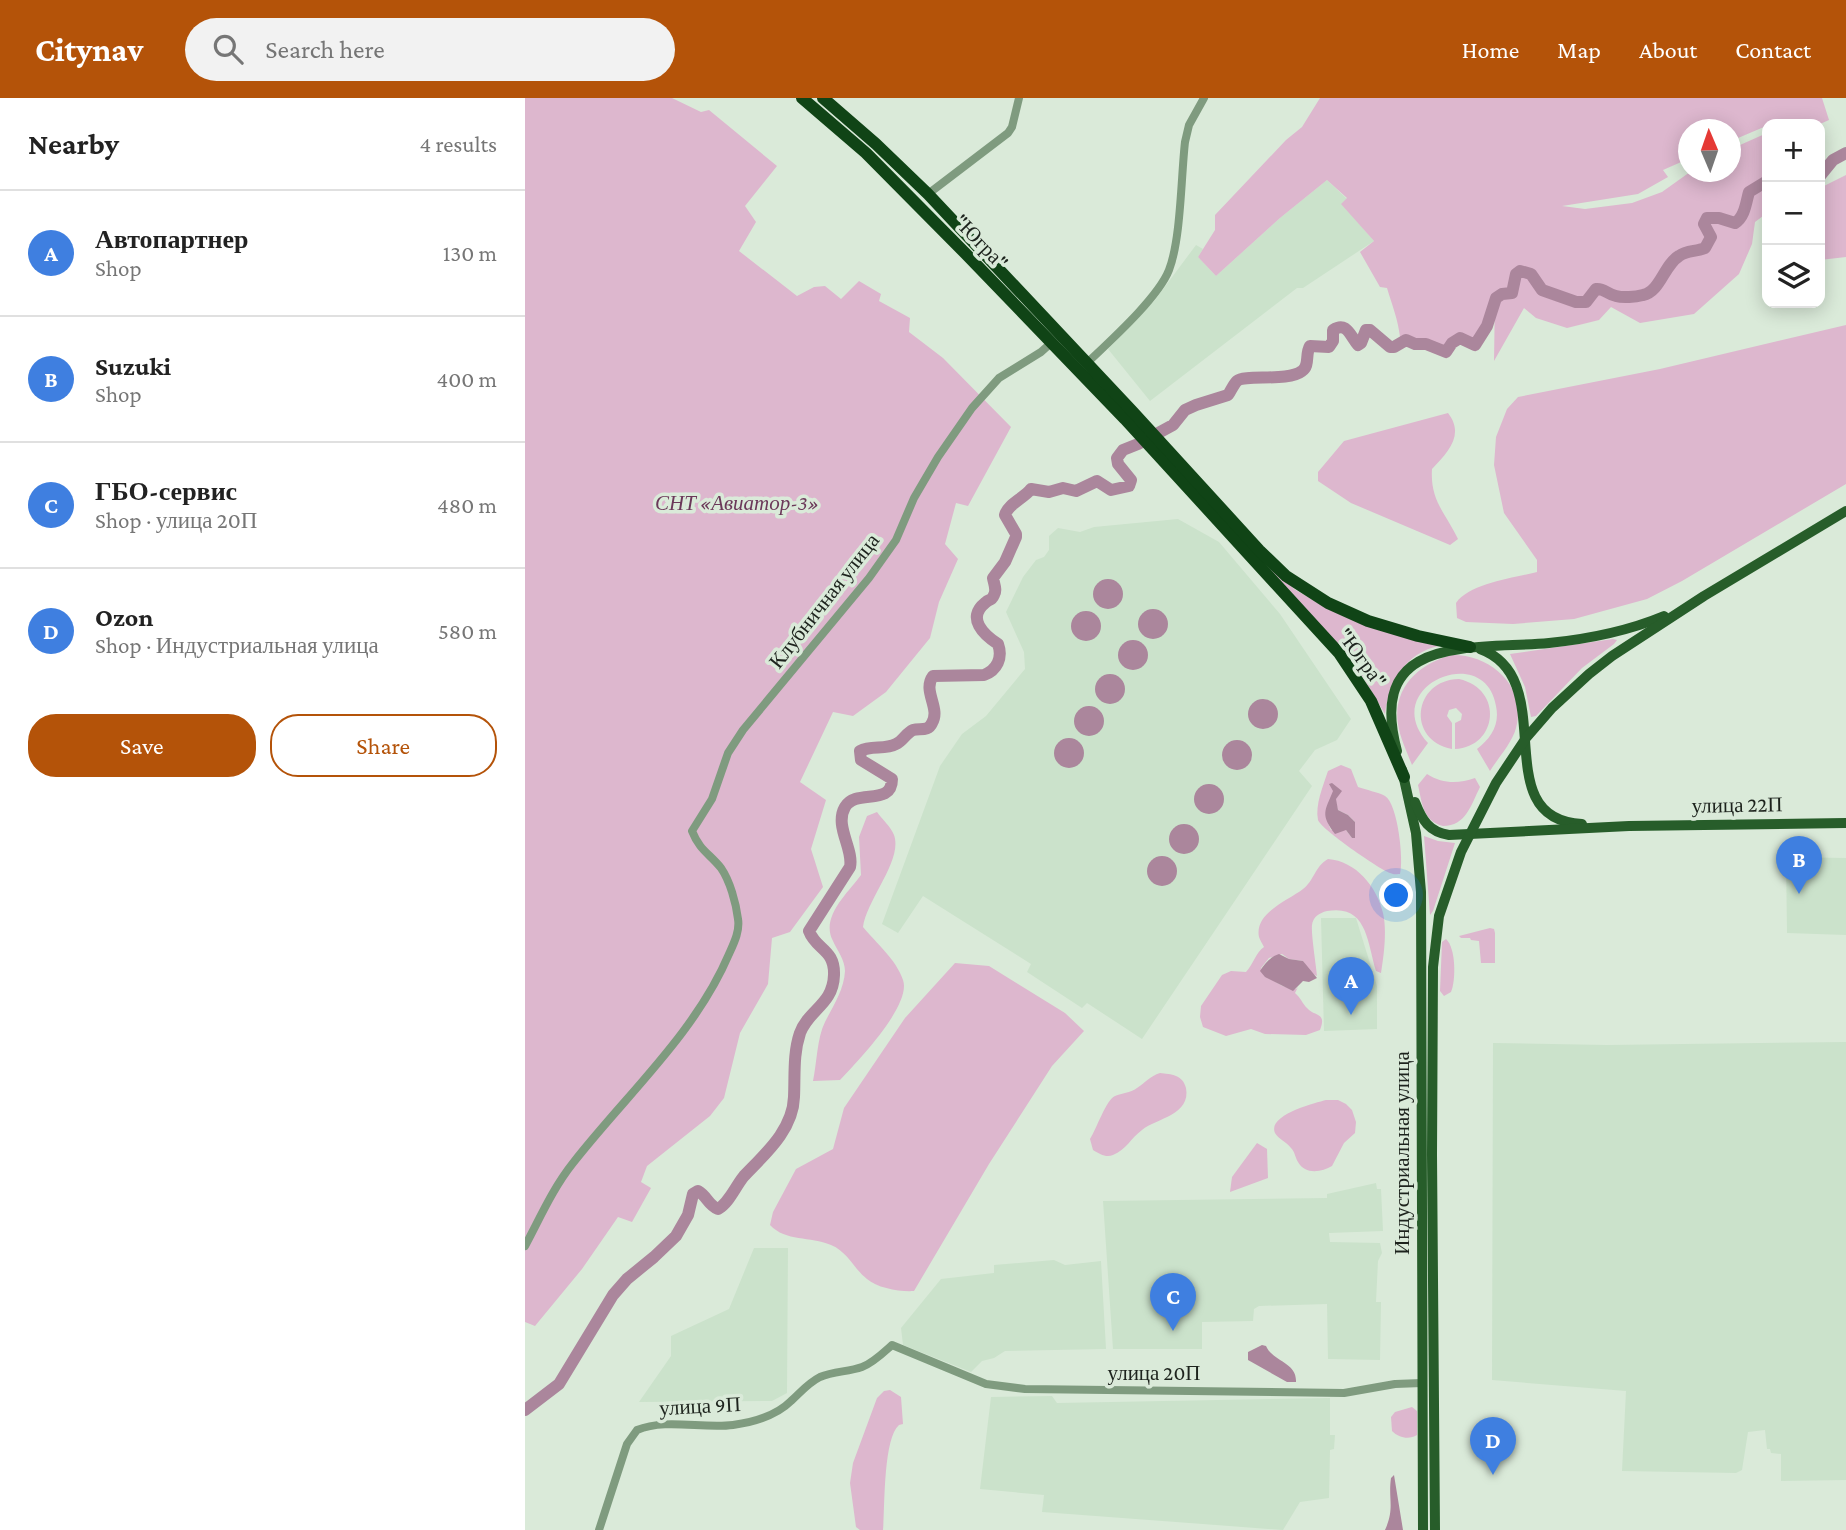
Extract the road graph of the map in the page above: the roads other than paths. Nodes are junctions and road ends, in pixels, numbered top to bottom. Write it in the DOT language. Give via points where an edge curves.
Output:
graph roads {
  1 [pos="802,98"];
  2 [pos="823,98"];
  3 [pos="1019,98"];
  4 [pos="1203,98"];
  5 [pos="928,194"];
  6 [pos="918,205"];
  7 [pos="1051,343"];
  8 [pos="1087,363"];
  9 [pos="1129,415"];
  10 [pos="1165,455"];
  11 [pos="1846,512"];
  12 [pos="1704,596"];
  13 [pos="1470,647"];
  14 [pos="1526,738"];
  15 [pos="1404,778"];
  16 [pos="1846,823"];
  17 [pos="1629,826"];
  18 [pos="1468,835"];
  19 [pos="525,1246"];
  20 [pos="892,1345"];
  21 [pos="1422,1383"];
  22 [pos="599,1530"];
  23 [pos="1423,1530"];
  24 [pos="1435,1530"];
  1 -- 6 [label="highway, \"Югра\""];
  2 -- 5 [label="highway, \"Югра\""];
  3 -- 5 [label="street" via="1008,133"];
  4 -- 8 [label="street" via="1185,142 1175,248 1168,273"];
  5 -- 6 [label="highway"];
  5 -- 8 [label="highway, \"Югра\""];
  6 -- 7 [label="highway, \"Югра\""];
  7 -- 9 [label="highway, \"Югра\""];
  7 -- 19 [label="street, Клубничная улица" via="999,378 972,408 914,498 896,540 728,753 712,799 692,831 698,845 725,875 738,917 736,939 709,996 564,1176"];
  8 -- 9 [label="highway, \"Югра\""];
  9 -- 10 [label="highway"];
  10 -- 13 [label="highway, \"Югра\"" via="1286,576 1311,594 1395,630"];
  10 -- 15 [label="highway, \"Югра\"" via="1346,662 1371,701"];
  11 -- 12 [label="main road"];
  12 -- 13 [label="main road" via="1663,617 1608,633 1551,643"];
  12 -- 14 [label="main road" via="1589,674"];
  13 -- 14 [label="main road" via="1493,655 1511,675"];
  13 -- 15 [label="main road" via="1430,655 1404,676 1396,691 1391,723"];
  14 -- 17 [label="main road, улица 22П" via="1530,784 1547,813 1562,822"];
  14 -- 18 [label="main road"];
  15 -- 18 [label="main road" via="1426,825 1442,834"];
  15 -- 21 [label="main road, Индустриальная улица" via="1421,892"];
  16 -- 17 [label="main road, улица 22П"];
  17 -- 18 [label="main road, улица 22П"];
  18 -- 24 [label="main road, Индустриальная улица" via="1439,916 1433,967"];
  20 -- 21 [label="street, улица 20П" via="978,1381 1025,1389 1344,1393"];
  20 -- 22 [label="street, улица 9П" via="869,1363 821,1377 786,1405 755,1421 637,1430 627,1444"];
  21 -- 23 [label="main road, Индустриальная улица"];
}
